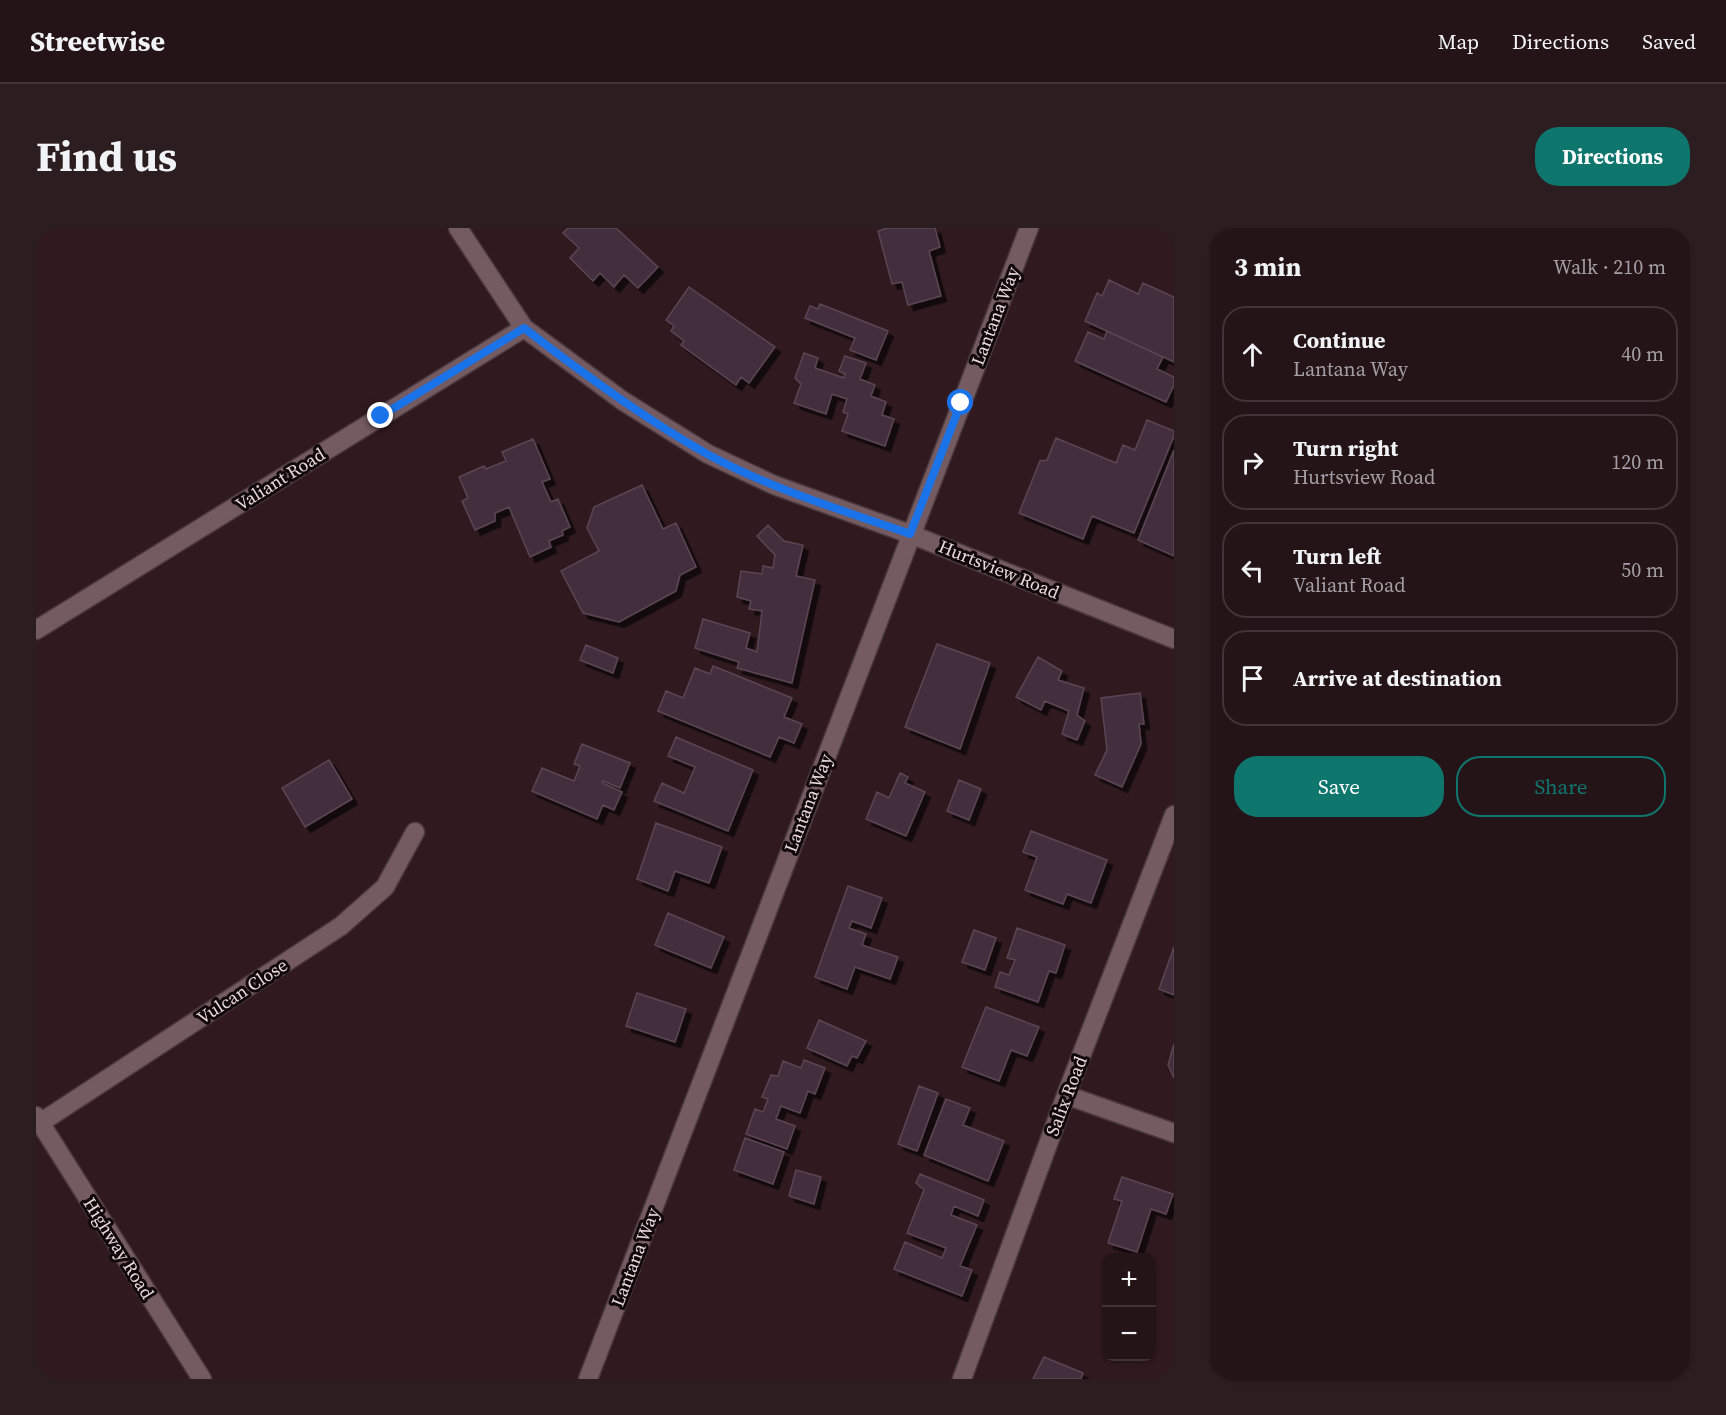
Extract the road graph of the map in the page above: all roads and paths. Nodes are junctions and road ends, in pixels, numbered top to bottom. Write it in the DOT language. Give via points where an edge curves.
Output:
graph roads {
  1 [pos="458,228"];
  2 [pos="1029,228"];
  3 [pos="524,328"];
  4 [pos="910,534"];
  5 [pos="36,630"];
  6 [pos="1174,639"];
  7 [pos="1174,815"];
  8 [pos="415,832"];
  9 [pos="1066,1095"];
  10 [pos="38,1119"];
  11 [pos="1174,1133"];
  12 [pos="202,1379"];
  13 [pos="588,1379"];
  14 [pos="962,1379"];
  1 -- 3 [label="street, Hurtsview Road"];
  2 -- 4 [label="street, Lantana Way"];
  3 -- 4 [label="street, Hurtsview Road" via="623,401 708,454 774,485"];
  3 -- 5 [label="street, Valiant Road"];
  4 -- 6 [label="street, Hurtsview Road"];
  4 -- 13 [label="street, Lantana Way"];
  7 -- 9 [label="street, Salix Road"];
  8 -- 10 [label="street, Vulcan Close" via="385,887 341,926"];
  9 -- 11 [label="street"];
  9 -- 14 [label="street, Salix Road"];
  10 -- 12 [label="street, Highway Road"];
}
